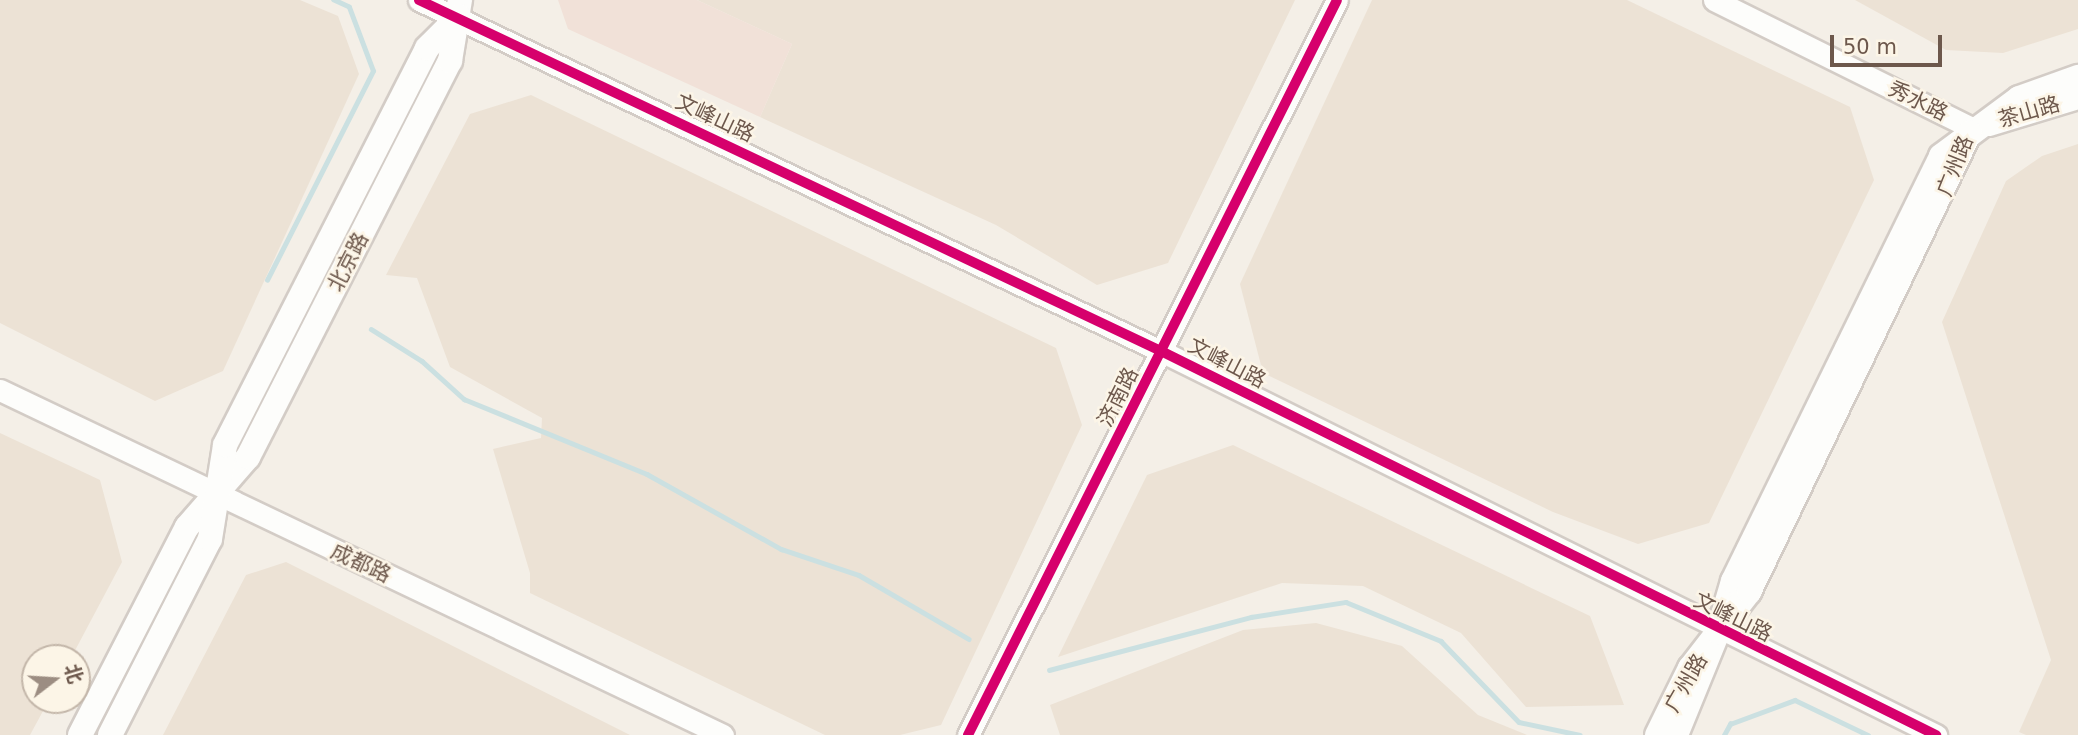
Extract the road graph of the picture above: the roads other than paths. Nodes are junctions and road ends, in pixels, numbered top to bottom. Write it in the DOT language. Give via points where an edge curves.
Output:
graph roads {
  1 [pos="419,0"];
  2 [pos="474,0"];
  3 [pos="1337,0"];
  4 [pos="1714,0"];
  5 [pos="458,9"];
  6 [pos="2078,77"];
  7 [pos="2078,97"];
  8 [pos="1972,128"];
  9 [pos="1163,352"];
  10 [pos="0,390"];
  11 [pos="213,492"];
  12 [pos="1718,632"];
  13 [pos="80,735"];
  14 [pos="110,735"];
  15 [pos="723,735"];
  16 [pos="968,735"];
  17 [pos="1657,735"];
  18 [pos="1676,735"];
  19 [pos="1936,735"];
  1 -- 5 [label="street, 文峰山路"];
  2 -- 5 [label="main road, 北京路"];
  3 -- 9 [label="street, 济南路"];
  4 -- 8 [label="street, 秀水路"];
  5 -- 9 [label="street, 文峰山路"];
  5 -- 11 [label="main road, 北京路" via="421,60 225,445"];
  6 -- 8 [label="main road, 茶山路" via="2019,98"];
  7 -- 8 [label="main road, 茶山路"];
  8 -- 12 [label="main road, 广州路" via="1941,156 1733,581"];
  9 -- 12 [label="street, 文峰山路"];
  9 -- 16 [label="street, 济南路"];
  10 -- 11 [label="street, 成都路"];
  11 -- 13 [label="main road, 北京路" via="187,527"];
  11 -- 14 [label="main road, 北京路" via="210,539"];
  11 -- 15 [label="street, 成都路"];
  12 -- 17 [label="main road, 广州路" via="1690,668"];
  12 -- 18 [label="main road, 广州路"];
  12 -- 19 [label="street, 文峰山路"];
}
